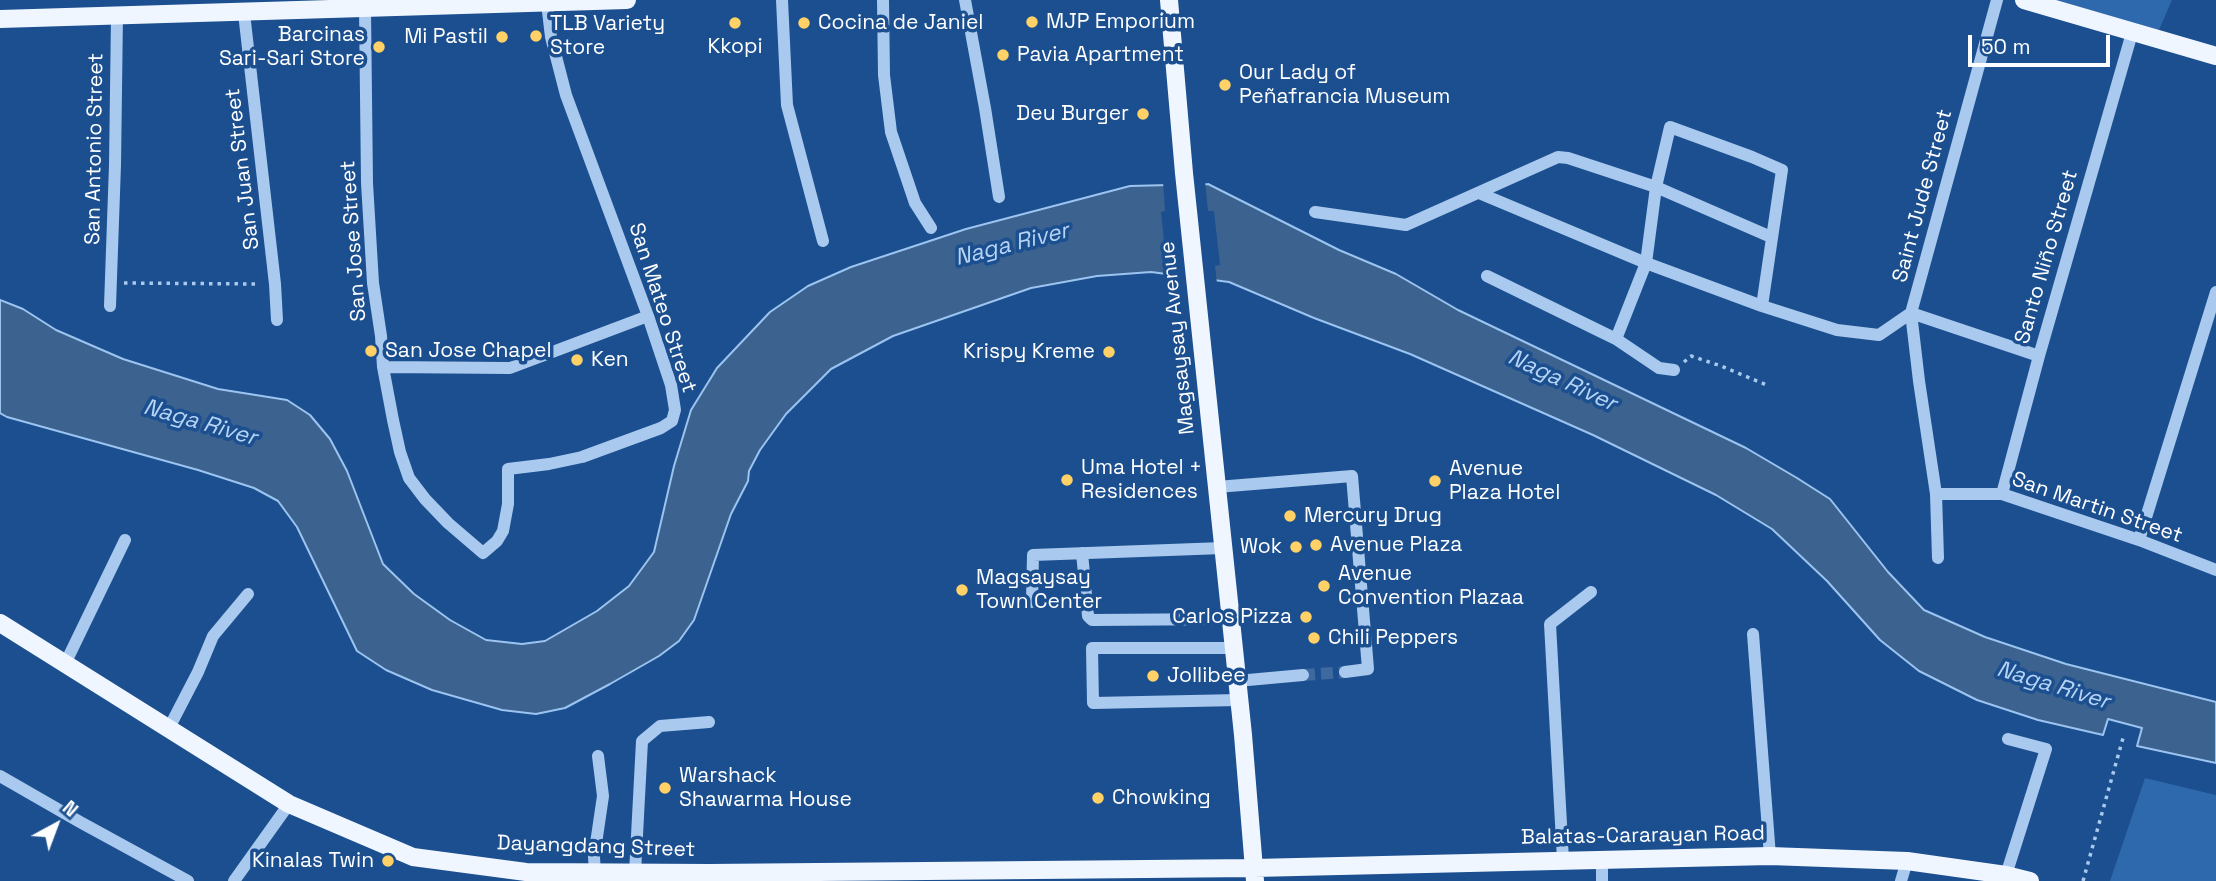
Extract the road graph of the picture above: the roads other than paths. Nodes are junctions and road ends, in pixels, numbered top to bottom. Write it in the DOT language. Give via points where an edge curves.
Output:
graph roads {
  1 [pos="610,0"];
  2 [pos="628,0"];
  3 [pos="782,0"];
  4 [pos="883,0"];
  5 [pos="965,0"];
  6 [pos="1169,0"];
  7 [pos="1997,0"];
  8 [pos="2024,0"];
  9 [pos="536,2"];
  10 [pos="299,5"];
  11 [pos="365,9"];
  12 [pos="244,13"];
  13 [pos="117,15"];
  14 [pos="0,19"];
  15 [pos="2133,33"];
  16 [pos="2216,56"];
  17 [pos="1656,187"];
  18 [pos="1479,193"];
  19 [pos="999,197"];
  20 [pos="1315,212"];
  21 [pos="931,228"];
  22 [pos="1771,236"];
  23 [pos="823,241"];
  24 [pos="1646,263"];
  25 [pos="1487,276"];
  26 [pos="2216,292"];
  27 [pos="110,306"];
  28 [pos="1762,306"];
  29 [pos="1911,313"];
  30 [pos="648,316"];
  31 [pos="277,320"];
  32 [pos="1616,339"];
  33 [pos="2039,356"];
  34 [pos="383,367"];
  35 [pos="1674,370"];
  36 [pos="1217,487"];
  37 [pos="1937,494"];
  38 [pos="2002,494"];
  39 [pos="125,540"];
  40 [pos="2139,540"];
  41 [pos="491,547"];
  42 [pos="1223,548"];
  43 [pos="1082,553"];
  44 [pos="1938,558"];
  45 [pos="2216,570"];
  46 [pos="1591,592"];
  47 [pos="248,594"];
  48 [pos="1032,601"];
  49 [pos="1231,619"];
  50 [pos="0,623"];
  51 [pos="1753,634"];
  52 [pos="1234,648"];
  53 [pos="65,664"];
  54 [pos="1345,672"];
  55 [pos="1303,675"];
  56 [pos="1237,681"];
  57 [pos="1239,700"];
  58 [pos="709,722"];
  59 [pos="169,728"];
  60 [pos="2008,739"];
  61 [pos="598,756"];
  62 [pos="0,776"];
  63 [pos="289,804"];
  64 [pos="1770,856"];
  65 [pos="1602,859"];
  66 [pos="1563,860"];
  67 [pos="1907,861"];
  68 [pos="595,873"];
  69 [pos="635,873"];
  70 [pos="1254,875"];
  71 [pos="2006,875"];
  72 [pos="524,876"];
  73 [pos="188,881"];
  74 [pos="234,881"];
  75 [pos="1602,881"];
  76 [pos="1901,881"];
  77 [pos="2030,881"];
  1 -- 2 [label="main road"];
  1 -- 9 [label="main road"];
  3 -- 23 [label="street" via="787,105"];
  4 -- 21 [label="street" via="884,75 891,132 915,203"];
  5 -- 19 [label="street"];
  6 -- 36 [label="main road, Magsaysay Avenue"];
  7 -- 29 [label="street, Saint Jude Street"];
  8 -- 15 [label="main road"];
  9 -- 11 [label="main road"];
  9 -- 30 [label="street, San Mateo Street"];
  10 -- 11 [label="main road"];
  10 -- 12 [label="main road"];
  11 -- 34 [label="street, San Jose Street" via="367,183"];
  12 -- 13 [label="main road"];
  12 -- 31 [label="street, San Juan Street"];
  13 -- 14 [label="main road"];
  13 -- 27 [label="street, San Antonio Street"];
  15 -- 16 [label="main road"];
  15 -- 33 [label="street, Santo Niño Street"];
  17 -- 18 [label="street" via="1558,158"];
  17 -- 22 [label="street"];
  17 -- 22 [label="street" via="1670,127 1752,157 1782,170"];
  17 -- 24 [label="street"];
  18 -- 20 [label="street" via="1406,225"];
  18 -- 24 [label="street"];
  22 -- 28 [label="street"];
  24 -- 28 [label="street"];
  24 -- 32 [label="street"];
  25 -- 32 [label="street"];
  26 -- 40 [label="street"];
  28 -- 29 [label="street" via="1837,330 1879,335"];
  29 -- 33 [label="street, Saint Jude Street"];
  29 -- 37 [label="street"];
  30 -- 34 [label="street" via="510,368"];
  30 -- 41 [label="street, San Mateo Street" via="671,385 672,421 582,457 508,469 503,531"];
  32 -- 35 [label="street" via="1659,368"];
  33 -- 38 [label="street, Santo Niño Street"];
  34 -- 41 [label="street, San Jose Street" via="409,478 472,545 483,552"];
  36 -- 42 [label="main road, Magsaysay Avenue"];
  36 -- 54 [label="street" via="1352,476 1368,669"];
  37 -- 38 [label="street, San Martin Street"];
  37 -- 44 [label="street"];
  38 -- 40 [label="street, San Martin Street"];
  39 -- 53 [label="street"];
  40 -- 45 [label="street, San Martin Street"];
  42 -- 43 [label="street"];
  42 -- 49 [label="main road, Magsaysay Avenue"];
  43 -- 48 [label="street" via="1032,555"];
  43 -- 49 [label="street" via="1092,620"];
  46 -- 66 [label="street" via="1550,624"];
  47 -- 59 [label="street" via="213,636"];
  49 -- 52 [label="main road, Magsaysay Avenue"];
  50 -- 53 [label="main road, Dayangdang Street"];
  51 -- 64 [label="street"];
  52 -- 56 [label="main road, Magsaysay Avenue"];
  52 -- 57 [label="street" via="1092,648 1093,703"];
  53 -- 59 [label="main road, Dayangdang Street"];
  55 -- 56 [label="street"];
  56 -- 57 [label="main road, Magsaysay Avenue"];
  57 -- 70 [label="main road, Magsaysay Avenue"];
  58 -- 69 [label="street" via="660,726 642,741"];
  59 -- 63 [label="main road, Dayangdang Street"];
  60 -- 71 [label="street" via="2046,749"];
  61 -- 68 [label="street" via="603,796"];
  62 -- 73 [label="street"];
  63 -- 72 [label="main road, Dayangdang Street" via="413,857"];
  63 -- 74 [label="street"];
  64 -- 65 [label="main road, Balatas-Cararayan Road"];
  64 -- 67 [label="main road, Balatas-Cararayan Road"];
  65 -- 66 [label="main road, Balatas-Cararayan Road"];
  65 -- 75 [label="street"];
  66 -- 70 [label="main road, Balatas-Cararayan Road"];
  67 -- 71 [label="main road, Balatas-Cararayan Road"];
  67 -- 76 [label="street"];
  68 -- 69 [label="main road, Dayangdang Street"];
  68 -- 72 [label="main road, Dayangdang Street"];
  69 -- 70 [label="main road, Dayangdang Street"];
  71 -- 77 [label="main road, Balatas-Cararayan Road"];
}
